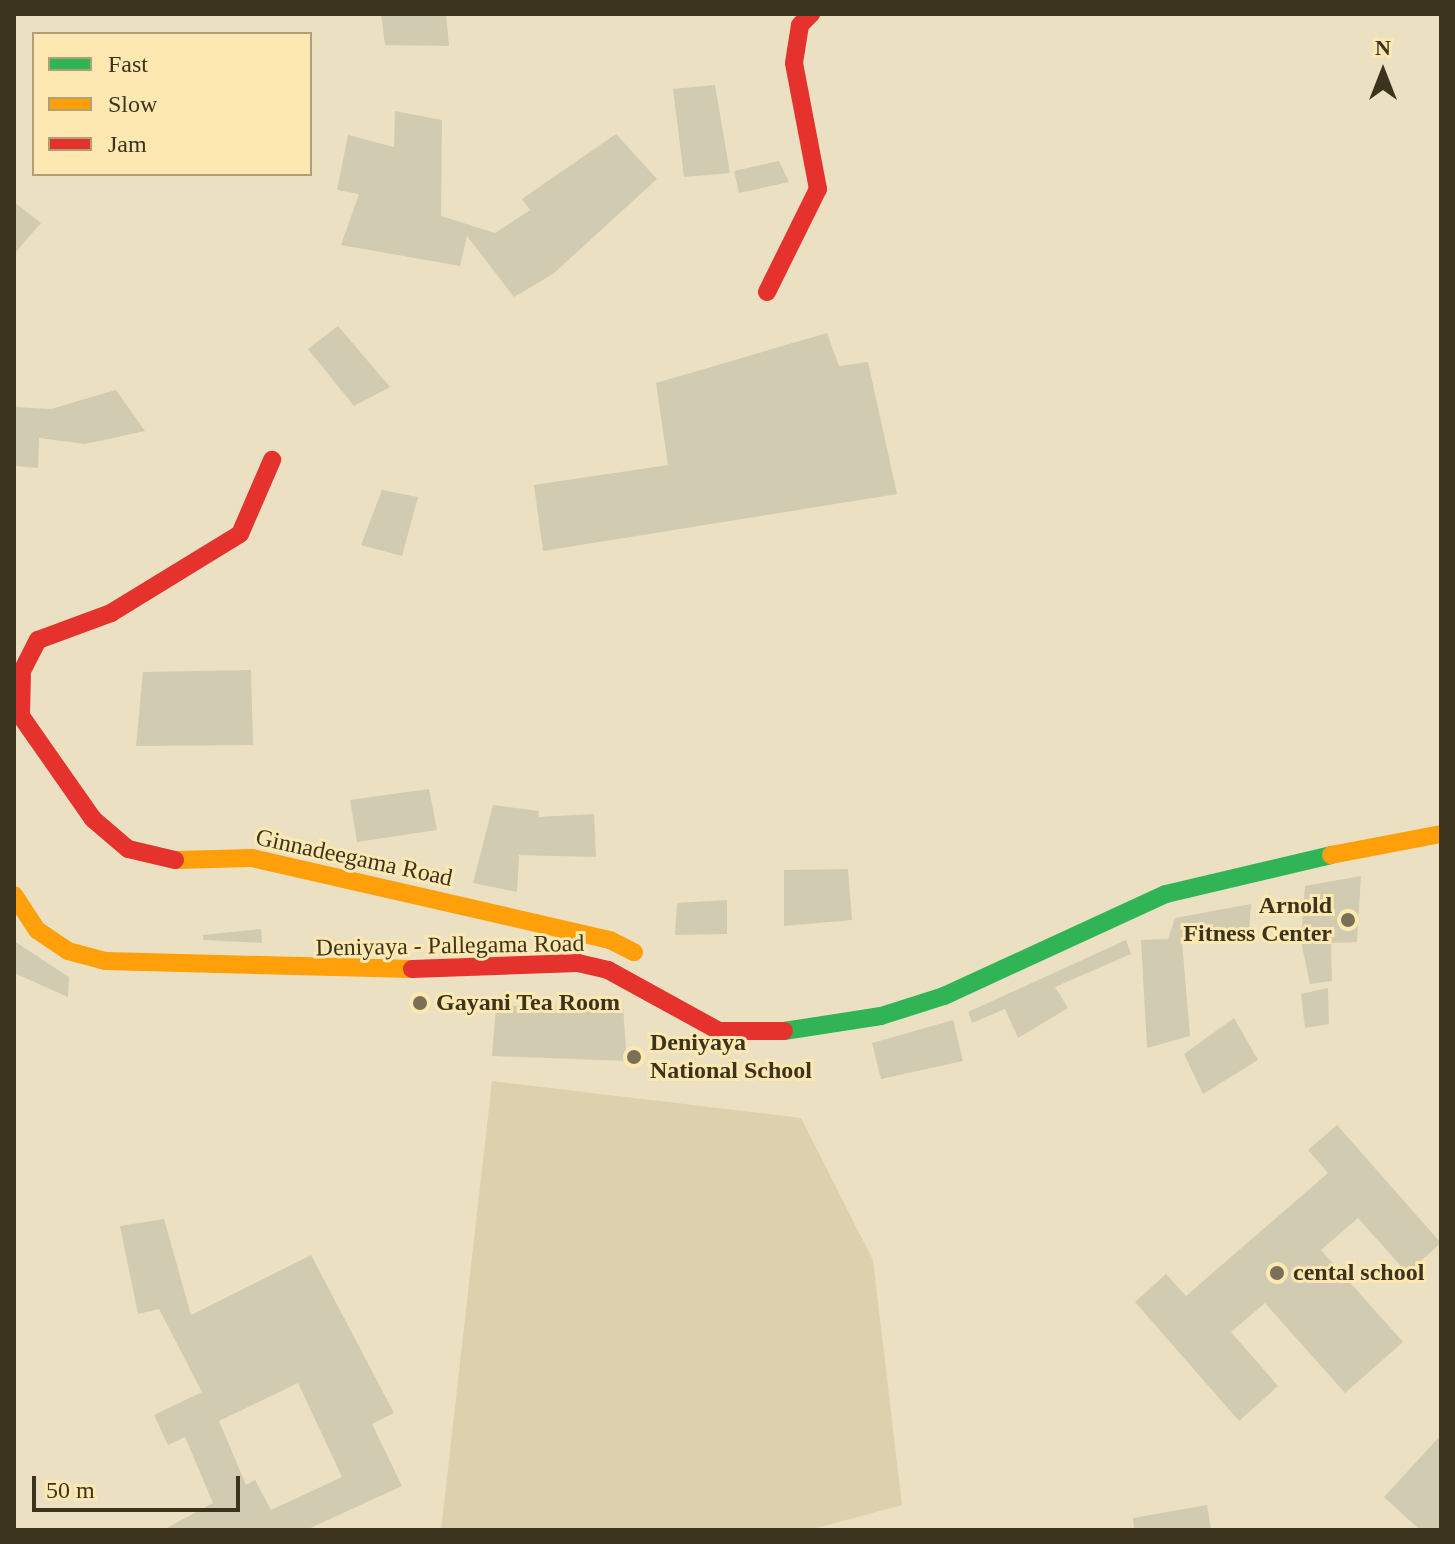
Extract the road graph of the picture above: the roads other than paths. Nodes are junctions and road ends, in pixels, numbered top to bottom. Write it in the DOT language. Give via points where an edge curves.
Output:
graph roads {
  1 [pos="811,14"];
  2 [pos="767,292"];
  3 [pos="272,460"];
  4 [pos="1441,834"];
  5 [pos="14,895"];
  6 [pos="664,1000"];
  1 -- 2 [label="main road" via="800,25 794,63 818,189"];
  3 -- 6 [label="main road, Ginnadeegama Road" via="240,534 111,613 38,640 22,671 21,716 93,819 128,849 173,860 252,858 610,940 644,957"];
  4 -- 6 [label="main road, Deniyaya - Pallegama Road" via="1166,894 1012,968 881,1016 754,1035 719,1031"];
  5 -- 6 [label="main road, Deniyaya - Pallegama Road" via="37,930 68,951 106,961 344,972 578,963"];
}
